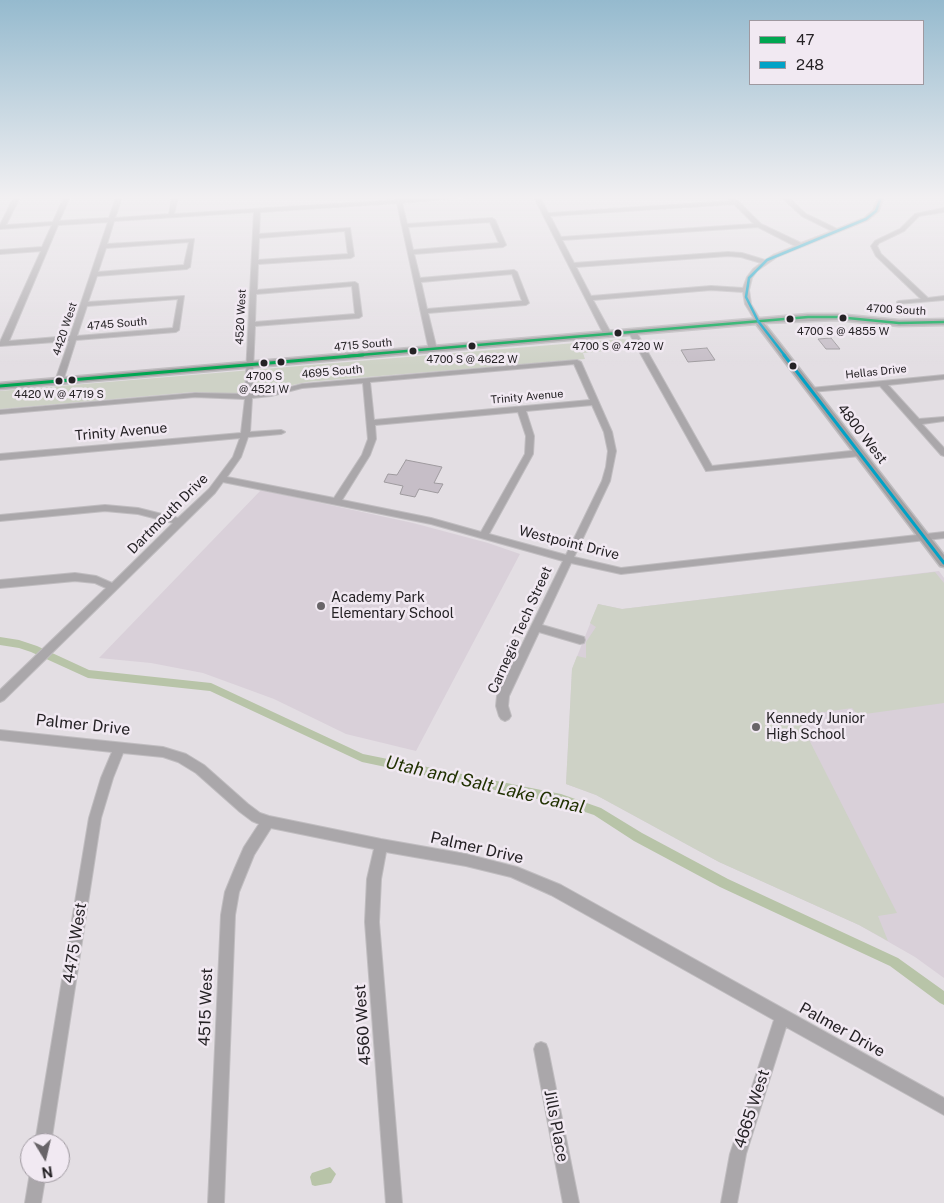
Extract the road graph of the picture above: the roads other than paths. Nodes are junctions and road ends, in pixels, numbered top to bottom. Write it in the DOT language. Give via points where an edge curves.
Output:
graph roads {
  1 [pos="43,253"];
  2 [pos="101,253"];
  3 [pos="190,253"];
  4 [pos="255,253"];
  5 [pos="351,253"];
  6 [pos="410,253"];
  7 [pos="566,253"];
  8 [pos="784,253"];
  9 [pos="877,253"];
  10 [pos="255,262"];
  11 [pos="764,262"];
  12 [pos="572,265"];
  13 [pos="94,274"];
  14 [pos="417,280"];
  15 [pos="746,290"];
  16 [pos="254,292"];
  17 [pos="588,298"];
  18 [pos="944,298"];
  19 [pos="927,300"];
  20 [pos="899,303"];
  21 [pos="84,304"];
  22 [pos="424,311"];
  23 [pos="758,321"];
  24 [pos="944,322"];
  25 [pos="252,324"];
  26 [pos="633,333"];
  27 [pos="608,335"];
  28 [pos="73,338"];
  29 [pos="2,344"];
  30 [pos="433,350"];
  31 [pos="577,362"];
  32 [pos="250,365"];
  33 [pos="944,377"];
  34 [pos="366,380"];
  35 [pos="59,381"];
  36 [pos="882,383"];
  37 [pos="0,386"];
  38 [pos="811,390"];
  39 [pos="249,396"];
  40 [pos="595,402"];
  41 [pos="521,409"];
  42 [pos="0,412"];
  43 [pos="944,419"];
  44 [pos="916,422"];
  45 [pos="372,423"];
  46 [pos="282,432"];
  47 [pos="245,434"];
  48 [pos="860,453"];
  49 [pos="944,453"];
  50 [pos="0,457"];
  51 [pos="223,479"];
  52 [pos="336,502"];
  53 [pos="0,518"];
  54 [pos="180,522"];
  55 [pos="484,535"];
  56 [pos="944,535"];
  57 [pos="924,537"];
  58 [pos="568,559"];
  59 [pos="944,563"];
  60 [pos="0,584"];
  61 [pos="113,587"];
  62 [pos="536,627"];
  63 [pos="580,640"];
  64 [pos="0,697"];
  65 [pos="505,716"];
  66 [pos="0,734"];
  67 [pos="120,746"];
  68 [pos="268,822"];
  69 [pos="381,845"];
  70 [pos="782,1016"];
  71 [pos="541,1049"];
  72 [pos="944,1107"];
  73 [pos="45,1133"];
  74 [pos="36,1183"];
  75 [pos="33,1203"];
  76 [pos="216,1203"];
  77 [pos="394,1203"];
  78 [pos="570,1203"];
  79 [pos="729,1203"];
  1 -- 29 [label="street"];
  2 -- 13 [label="street, 4420 West"];
  3 -- 13 [label="street" via="187,267"];
  4 -- 10 [label="street, 4520 West"];
  5 -- 10 [label="street" via="351,256"];
  6 -- 14 [label="street"];
  7 -- 12 [label="street"];
  8 -- 11 [label="street"];
  9 -- 19 [label="street"];
  10 -- 16 [label="street, 4520 West"];
  11 -- 12 [label="street" via="728,254"];
  11 -- 15 [label="street" via="752,274"];
  12 -- 17 [label="street"];
  13 -- 21 [label="street, 4420 West"];
  14 -- 22 [label="street"];
  14 -- 22 [label="street" via="514,272 526,303"];
  15 -- 17 [label="street" via="711,288"];
  15 -- 23 [label="street" via="748,304"];
  16 -- 25 [label="street, 4520 West"];
  16 -- 25 [label="street" via="355,284 359,316"];
  17 -- 27 [label="street"];
  18 -- 19 [label="street"];
  19 -- 20 [label="street"];
  21 -- 28 [label="street, 4420 West"];
  21 -- 28 [label="street, 4745 South" via="182,297 176,330"];
  22 -- 30 [label="street"];
  23 -- 24 [label="main road, 4700 South" via="823,317 899,323"];
  23 -- 26 [label="main road, 4715 South"];
  23 -- 38 [label="main road, 4800 West"];
  25 -- 32 [label="street, 4520 West"];
  26 -- 27 [label="main road, 4715 South"];
  26 -- 48 [label="street" via="709,469"];
  27 -- 30 [label="main road, 4715 South"];
  28 -- 29 [label="street, 4745 South"];
  28 -- 35 [label="street, 4420 West"];
  30 -- 32 [label="main road, 4715 South"];
  31 -- 34 [label="street, 4695 South"];
  31 -- 40 [label="street, Carnegie Tech Street"];
  32 -- 35 [label="main road, 4715 South"];
  32 -- 39 [label="street, Dartmouth Drive"];
  33 -- 36 [label="street, Hellas Drive"];
  34 -- 39 [label="street, 4695 South" via="302,386"];
  34 -- 45 [label="street"];
  35 -- 37 [label="main road, 4715 South"];
  36 -- 38 [label="street, Hellas Drive"];
  36 -- 44 [label="street"];
  38 -- 48 [label="main road, 4800 West"];
  39 -- 42 [label="street, 4695 South" via="195,395"];
  39 -- 47 [label="street, Dartmouth Drive"];
  40 -- 41 [label="street, Trinity Avenue"];
  40 -- 58 [label="street, Carnegie Tech Street" via="610,438 610,466 606,481"];
  41 -- 45 [label="street, Trinity Avenue"];
  41 -- 55 [label="street" via="530,436 529,454"];
  43 -- 44 [label="street"];
  44 -- 49 [label="street"];
  45 -- 52 [label="street" via="370,447"];
  46 -- 47 [label="street, Trinity Avenue"];
  47 -- 50 [label="street, Trinity Avenue"];
  47 -- 51 [label="street, Dartmouth Drive" via="240,451"];
  48 -- 57 [label="main road, 4800 West"];
  51 -- 52 [label="street, Westpoint Drive"];
  51 -- 54 [label="street, Dartmouth Drive"];
  52 -- 55 [label="street, Westpoint Drive"];
  53 -- 54 [label="street" via="105,508 138,511"];
  54 -- 61 [label="street, Dartmouth Drive"];
  55 -- 58 [label="street, Westpoint Drive"];
  56 -- 57 [label="street, Westpoint Drive"];
  57 -- 58 [label="street, Westpoint Drive" via="635,571 606,569"];
  57 -- 59 [label="main road, 4800 West"];
  58 -- 62 [label="street, Carnegie Tech Street"];
  60 -- 61 [label="street" via="75,577"];
  61 -- 64 [label="street, Dartmouth Drive"];
  62 -- 63 [label="street"];
  62 -- 65 [label="street, Carnegie Tech Street" via="503,696"];
  66 -- 67 [label="street, Palmer Drive"];
  67 -- 68 [label="street, Palmer Drive" via="182,758 200,769 256,817"];
  67 -- 73 [label="street, 4475 West" via="95,818"];
  68 -- 69 [label="street, Palmer Drive"];
  68 -- 76 [label="street, 4515 West" via="240,870 228,915"];
  69 -- 70 [label="street, Palmer Drive" via="512,871 556,890"];
  69 -- 77 [label="street, 4560 West" via="374,879 372,922"];
  70 -- 72 [label="street, Palmer Drive"];
  70 -- 79 [label="street, 4665 West" via="738,1154"];
  71 -- 78 [label="street, Jills Place"];
  74 -- 75 [label="street"];
}
